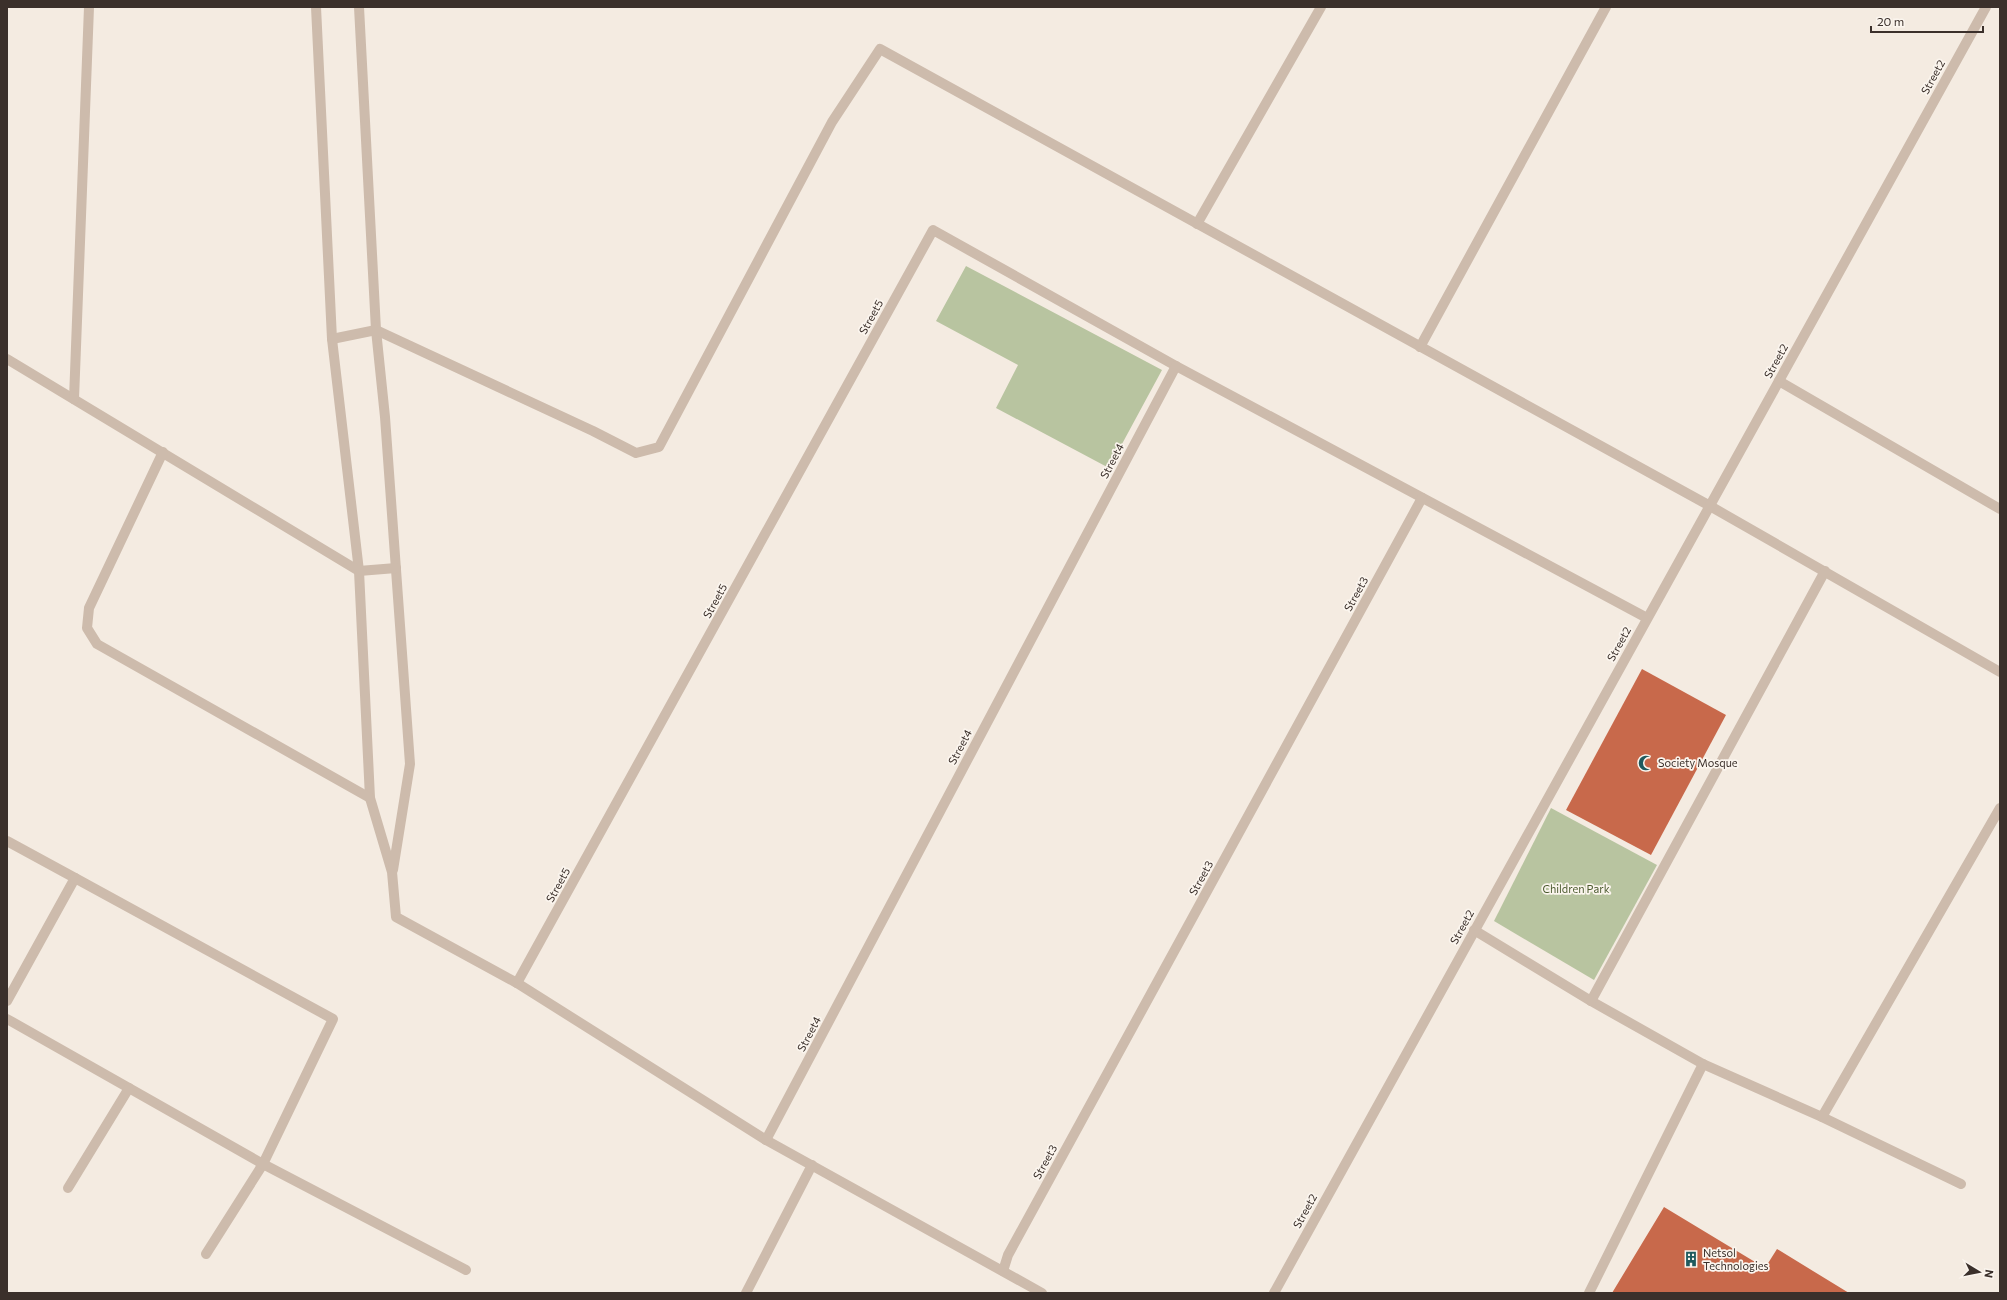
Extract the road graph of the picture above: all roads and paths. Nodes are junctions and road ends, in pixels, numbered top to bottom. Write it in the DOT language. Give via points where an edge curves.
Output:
graph roads {
  1 [pos="89,7"];
  2 [pos="316,7"];
  3 [pos="359,7"];
  4 [pos="1321,7"];
  5 [pos="1606,7"];
  6 [pos="1986,7"];
  7 [pos="1197,224"];
  8 [pos="376,330"];
  9 [pos="332,339"];
  10 [pos="1420,347"];
  11 [pos="7,359"];
  12 [pos="1176,366"];
  13 [pos="1779,381"];
  14 [pos="74,399"];
  15 [pos="163,452"];
  16 [pos="1422,498"];
  17 [pos="1710,506"];
  18 [pos="2000,509"];
  19 [pos="396,568"];
  20 [pos="359,571"];
  21 [pos="1825,571"];
  22 [pos="1648,618"];
  23 [pos="2000,672"];
  24 [pos="370,798"];
  25 [pos="2000,808"];
  26 [pos="7,841"];
  27 [pos="392,872"];
  28 [pos="75,878"];
  29 [pos="1474,930"];
  30 [pos="517,983"];
  31 [pos="7,1001"];
  32 [pos="1591,1001"];
  33 [pos="7,1018"];
  34 [pos="1703,1064"];
  35 [pos="130,1088"];
  36 [pos="1822,1117"];
  37 [pos="766,1140"];
  38 [pos="262,1164"];
  39 [pos="812,1165"];
  40 [pos="1961,1184"];
  41 [pos="68,1188"];
  42 [pos="206,1254"];
  43 [pos="466,1270"];
  44 [pos="1003,1272"];
  45 [pos="746,1293"];
  46 [pos="1042,1293"];
  47 [pos="1274,1293"];
  48 [pos="1589,1293"];
  1 -- 14 [label="street"];
  2 -- 9 [label="street"];
  3 -- 8 [label="street"];
  4 -- 7 [label="street"];
  5 -- 10 [label="street"];
  6 -- 13 [label="street, Street2"];
  7 -- 8 [label="street" via="880,49 832,122 659,447 636,453"];
  7 -- 10 [label="street"];
  8 -- 9 [label="street"];
  8 -- 19 [label="street"];
  9 -- 20 [label="street"];
  10 -- 17 [label="street"];
  11 -- 14 [label="street"];
  12 -- 16 [label="street"];
  12 -- 30 [label="street, Street5" via="933,230"];
  12 -- 37 [label="street, Street4"];
  13 -- 17 [label="street, Street2"];
  13 -- 18 [label="street"];
  14 -- 15 [label="street"];
  15 -- 20 [label="street"];
  15 -- 24 [label="street" via="89,608 87,628 97,644"];
  16 -- 22 [label="street"];
  16 -- 44 [label="street, Street3" via="1008,1255"];
  17 -- 21 [label="street"];
  17 -- 22 [label="street, Street2"];
  19 -- 20 [label="street"];
  19 -- 27 [label="street" via="410,764"];
  20 -- 24 [label="street"];
  21 -- 23 [label="street"];
  21 -- 32 [label="street"];
  22 -- 29 [label="street, Street2"];
  24 -- 27 [label="street"];
  25 -- 36 [label="street"];
  26 -- 28 [label="street"];
  27 -- 30 [label="street" via="396,917"];
  28 -- 31 [label="street"];
  28 -- 38 [label="street" via="333,1018"];
  29 -- 32 [label="street"];
  29 -- 47 [label="street, Street2"];
  30 -- 37 [label="street"];
  32 -- 34 [label="street"];
  33 -- 35 [label="street"];
  34 -- 36 [label="street"];
  34 -- 48 [label="street"];
  35 -- 38 [label="street"];
  35 -- 41 [label="street"];
  36 -- 40 [label="street"];
  37 -- 39 [label="street"];
  38 -- 42 [label="street"];
  38 -- 43 [label="street"];
  39 -- 44 [label="street"];
  39 -- 45 [label="street"];
  44 -- 46 [label="street"];
}
